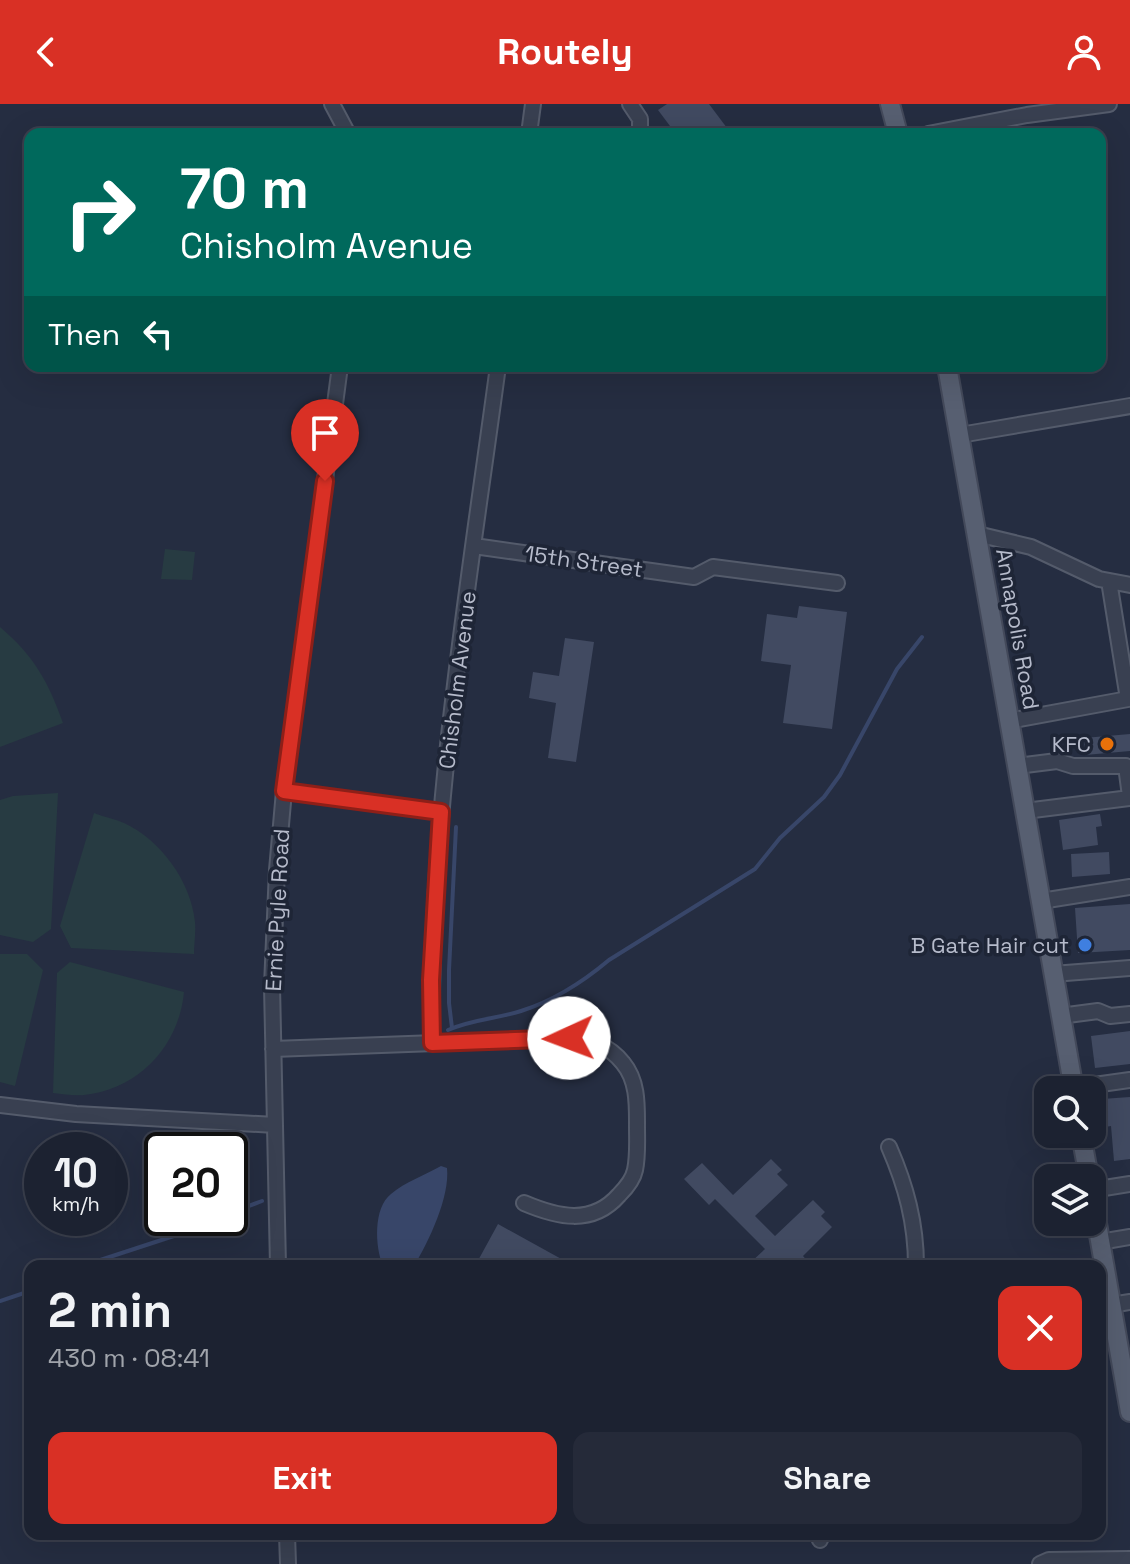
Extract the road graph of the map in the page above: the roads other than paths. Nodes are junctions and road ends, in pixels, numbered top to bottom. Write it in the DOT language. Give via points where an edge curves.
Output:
graph roads {
  1 [pos="332,104"];
  2 [pos="533,104"];
  3 [pos="630,104"];
  4 [pos="890,104"];
  5 [pos="1109,104"];
  6 [pos="345,128"];
  7 [pos="530,128"];
  8 [pos="640,128"];
  9 [pos="896,128"];
  10 [pos="959,128"];
  11 [pos="339,372"];
  12 [pos="497,372"];
  13 [pos="948,372"];
  14 [pos="1130,406"];
  15 [pos="960,435"];
  16 [pos="977,534"];
  17 [pos="474,546"];
  18 [pos="1109,581"];
  19 [pos="837,583"];
  20 [pos="1130,585"];
  21 [pos="1113,607"];
  22 [pos="1130,612"];
  23 [pos="1129,699"];
  24 [pos="1009,721"];
  25 [pos="1128,765"];
  26 [pos="1017,766"];
  27 [pos="284,791"];
  28 [pos="1130,797"];
  29 [pos="1025,811"];
  30 [pos="441,812"];
  31 [pos="1130,887"];
  32 [pos="1041,901"];
  33 [pos="1130,968"];
  34 [pos="1053,974"];
  35 [pos="1130,1014"];
  36 [pos="1060,1016"];
  37 [pos="432,1043"];
  38 [pos="273,1049"];
  39 [pos="1072,1076"];
  40 [pos="1130,1080"];
  41 [pos="1106,1084"];
  42 [pos="0,1105"];
  43 [pos="275,1125"];
  44 [pos="889,1147"];
  45 [pos="1130,1184"];
  46 [pos="1106,1190"];
  47 [pos="524,1203"];
  48 [pos="1099,1236"];
  49 [pos="1130,1237"];
  50 [pos="1100,1242"];
  51 [pos="278,1260"];
  52 [pos="915,1260"];
  53 [pos="1121,1304"];
  54 [pos="1126,1359"];
  55 [pos="1128,1390"];
  56 [pos="1130,1412"];
  57 [pos="287,1540"];
  58 [pos="1130,1559"];
  59 [pos="1094,1562"];
  60 [pos="288,1564"];
  61 [pos="1040,1564"];
  1 -- 6 [label="street"];
  2 -- 7 [label="street"];
  3 -- 8 [label="street"];
  4 -- 9 [label="main road"];
  5 -- 10 [label="street"];
  11 -- 27 [label="street, Ernie Pyle Road"];
  12 -- 17 [label="street, Chisholm Avenue"];
  13 -- 15 [label="main road, Annapolis Road"];
  14 -- 15 [label="street"];
  15 -- 16 [label="main road, Annapolis Road"];
  16 -- 18 [label="street" via="1031,547"];
  16 -- 24 [label="main road, Annapolis Road"];
  17 -- 19 [label="street, 15th Street" via="694,577 713,567"];
  17 -- 30 [label="street, Chisholm Avenue"];
  18 -- 20 [label="street"];
  18 -- 21 [label="street"];
  21 -- 22 [label="street"];
  21 -- 23 [label="street"];
  23 -- 24 [label="street"];
  24 -- 26 [label="main road, Annapolis Road"];
  25 -- 26 [label="street" via="1073,766 1057,761"];
  25 -- 28 [label="street"];
  26 -- 29 [label="main road, Annapolis Road"];
  27 -- 30 [label="street"];
  27 -- 38 [label="street, Ernie Pyle Road" via="274,920"];
  28 -- 29 [label="street"];
  29 -- 32 [label="main road, Annapolis Road"];
  30 -- 37 [label="street, Chisholm Avenue"];
  31 -- 32 [label="street"];
  32 -- 34 [label="main road, Annapolis Road"];
  33 -- 34 [label="street"];
  34 -- 36 [label="main road, Annapolis Road"];
  35 -- 36 [label="street"];
  36 -- 39 [label="main road, Annapolis Road"];
  37 -- 38 [label="street"];
  37 -- 47 [label="street" via="588,1040 612,1051 630,1073 637,1102 637,1150 632,1180 624,1190 610,1206 576,1217"];
  38 -- 43 [label="street, Ernie Pyle Road"];
  40 -- 41 [label="street"];
  42 -- 43 [label="street"];
  43 -- 51 [label="street, Ernie Pyle Road"];
  44 -- 52 [label="street" via="910,1205"];
  45 -- 46 [label="street"];
  48 -- 50 [label="main road"];
  49 -- 50 [label="street"];
  50 -- 53 [label="main road"];
  53 -- 54 [label="main road"];
  54 -- 55 [label="main road"];
  55 -- 56 [label="main road"];
  57 -- 60 [label="street"];
  58 -- 59 [label="street"];
  59 -- 61 [label="street"];
}
